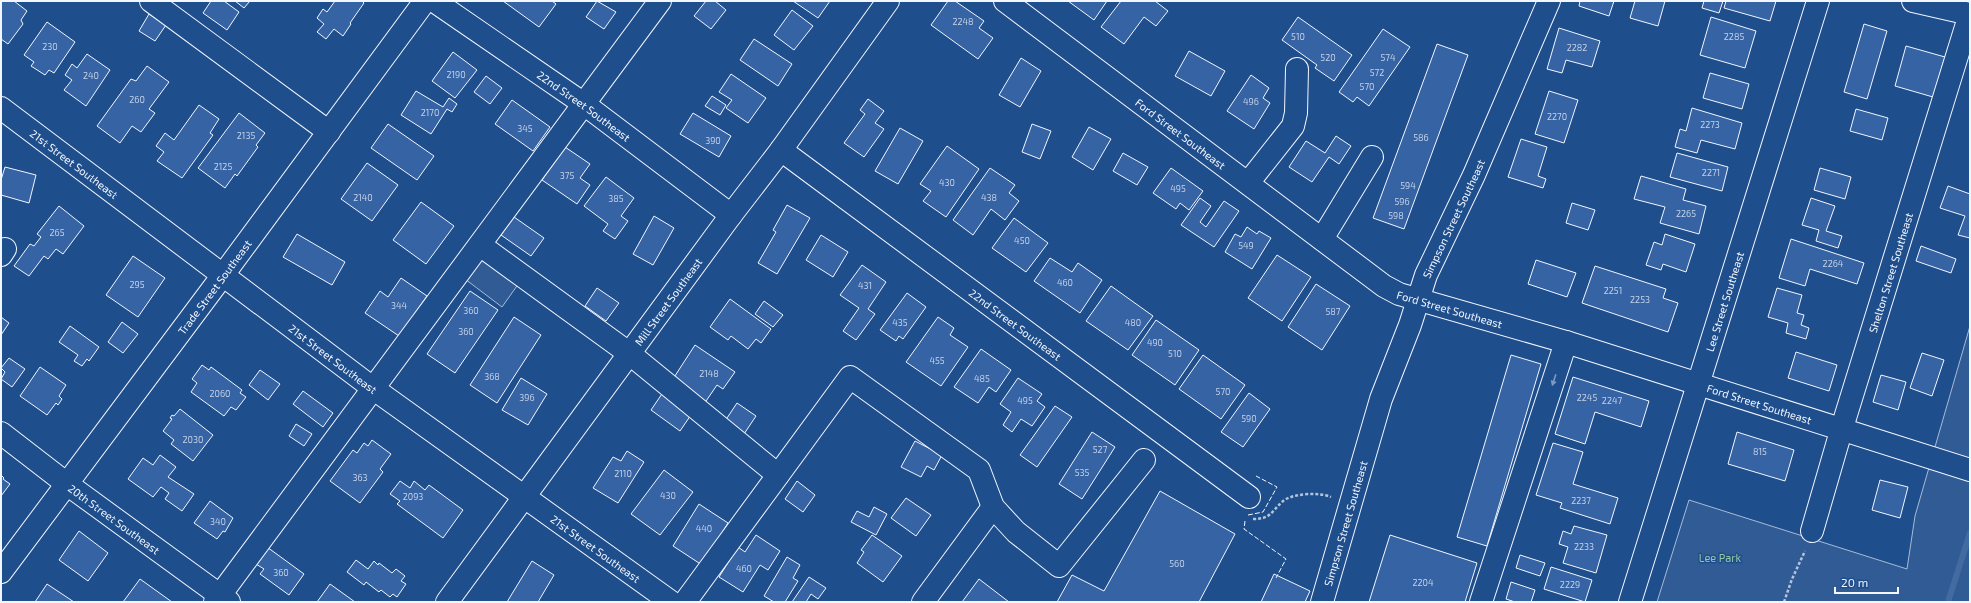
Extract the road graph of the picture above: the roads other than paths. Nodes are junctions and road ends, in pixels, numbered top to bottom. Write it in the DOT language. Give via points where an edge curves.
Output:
graph roads {
  1 [pos="150,1"];
  2 [pos="425,1"];
  3 [pos="434,1"];
  4 [pos="660,1"];
  5 [pos="888,1"];
  6 [pos="1005,1"];
  7 [pos="1549,1"];
  8 [pos="1818,1"];
  9 [pos="1913,1"];
  10 [pos="1970,14"];
  11 [pos="1297,69"];
  12 [pos="584,104"];
  13 [pos="1,108"];
  14 [pos="329,132"];
  15 [pos="781,150"];
  16 [pos="1372,157"];
  17 [pos="1248,183"];
  18 [pos="731,215"];
  19 [pos="1322,239"];
  20 [pos="480,244"];
  21 [pos="223,275"];
  22 [pos="1419,299"];
  23 [pos="1566,342"];
  24 [pos="630,354"];
  25 [pos="1697,385"];
  26 [pos="374,389"];
  27 [pos="1841,431"];
  28 [pos="1,433"];
  29 [pos="1144,460"];
  30 [pos="1970,470"];
  31 [pos="778,475"];
  32 [pos="67,484"];
  33 [pos="1249,497"];
  34 [pos="525,498"];
  35 [pos="993,507"];
  36 [pos="1812,531"];
  37 [pos="1,572"];
  38 [pos="222,600"];
  39 [pos="453,600"];
  40 [pos="672,602"];
  41 [pos="685,602"];
  42 [pos="923,602"];
  43 [pos="1322,602"];
  44 [pos="1482,602"];
  45 [pos="1630,602"];
  1 -- 14 [label="street"];
  2 -- 14 [label="street, Trade Street Southeast"];
  3 -- 12 [label="street, 22nd Street Southeast"];
  4 -- 12 [label="street"];
  5 -- 15 [label="street, Mill Street Southeast"];
  6 -- 17 [label="street, Ford Street Southeast"];
  7 -- 22 [label="street, Simpson Street Southeast" via="1474,175 1426,276"];
  8 -- 25 [label="street, Lee Street Southeast"];
  9 -- 10 [label="street"];
  10 -- 27 [label="street, Shelton Street Southeast"];
  11 -- 17 [label="street" via="1296,113 1293,126"];
  12 -- 18 [label="street, 22nd Street Southeast"];
  12 -- 20 [label="street"];
  13 -- 21 [label="street, 21st Street Southeast"];
  14 -- 21 [label="street, Trade Street Southeast"];
  15 -- 18 [label="street, Mill Street Southeast"];
  15 -- 33 [label="street, 22nd Street Southeast"];
  16 -- 19 [label="street"];
  17 -- 19 [label="street, Ford Street Southeast"];
  18 -- 24 [label="street, Mill Street Southeast"];
  19 -- 22 [label="street, Ford Street Southeast" via="1384,286 1399,294"];
  20 -- 24 [label="street"];
  20 -- 26 [label="street"];
  21 -- 26 [label="street, 21st Street Southeast"];
  21 -- 32 [label="street, Trade Street Southeast"];
  22 -- 23 [label="street, Ford Street Southeast"];
  22 -- 43 [label="street, Simpson Street Southeast" via="1381,399"];
  23 -- 25 [label="street, Ford Street Southeast"];
  23 -- 44 [label="street, one-way"];
  24 -- 31 [label="street"];
  24 -- 34 [label="street, Mill Street Southeast"];
  25 -- 27 [label="street, Ford Street Southeast"];
  25 -- 45 [label="street, Lee Street Southeast"];
  26 -- 34 [label="street, 21st Street Southeast"];
  26 -- 38 [label="street"];
  27 -- 30 [label="street, Ford Street Southeast"];
  27 -- 36 [label="street, Shelton Street Southeast"];
  28 -- 32 [label="street, 20th Street Southeast"];
  29 -- 35 [label="street" via="1059,566 1016,532"];
  31 -- 35 [label="street" via="850,377 979,470"];
  31 -- 41 [label="street"];
  32 -- 37 [label="street, Trade Street Southeast"];
  32 -- 38 [label="street, 20th Street Southeast"];
  34 -- 39 [label="street, Mill Street Southeast"];
  34 -- 40 [label="street, 21st Street Southeast"];
  35 -- 42 [label="street"];
}
